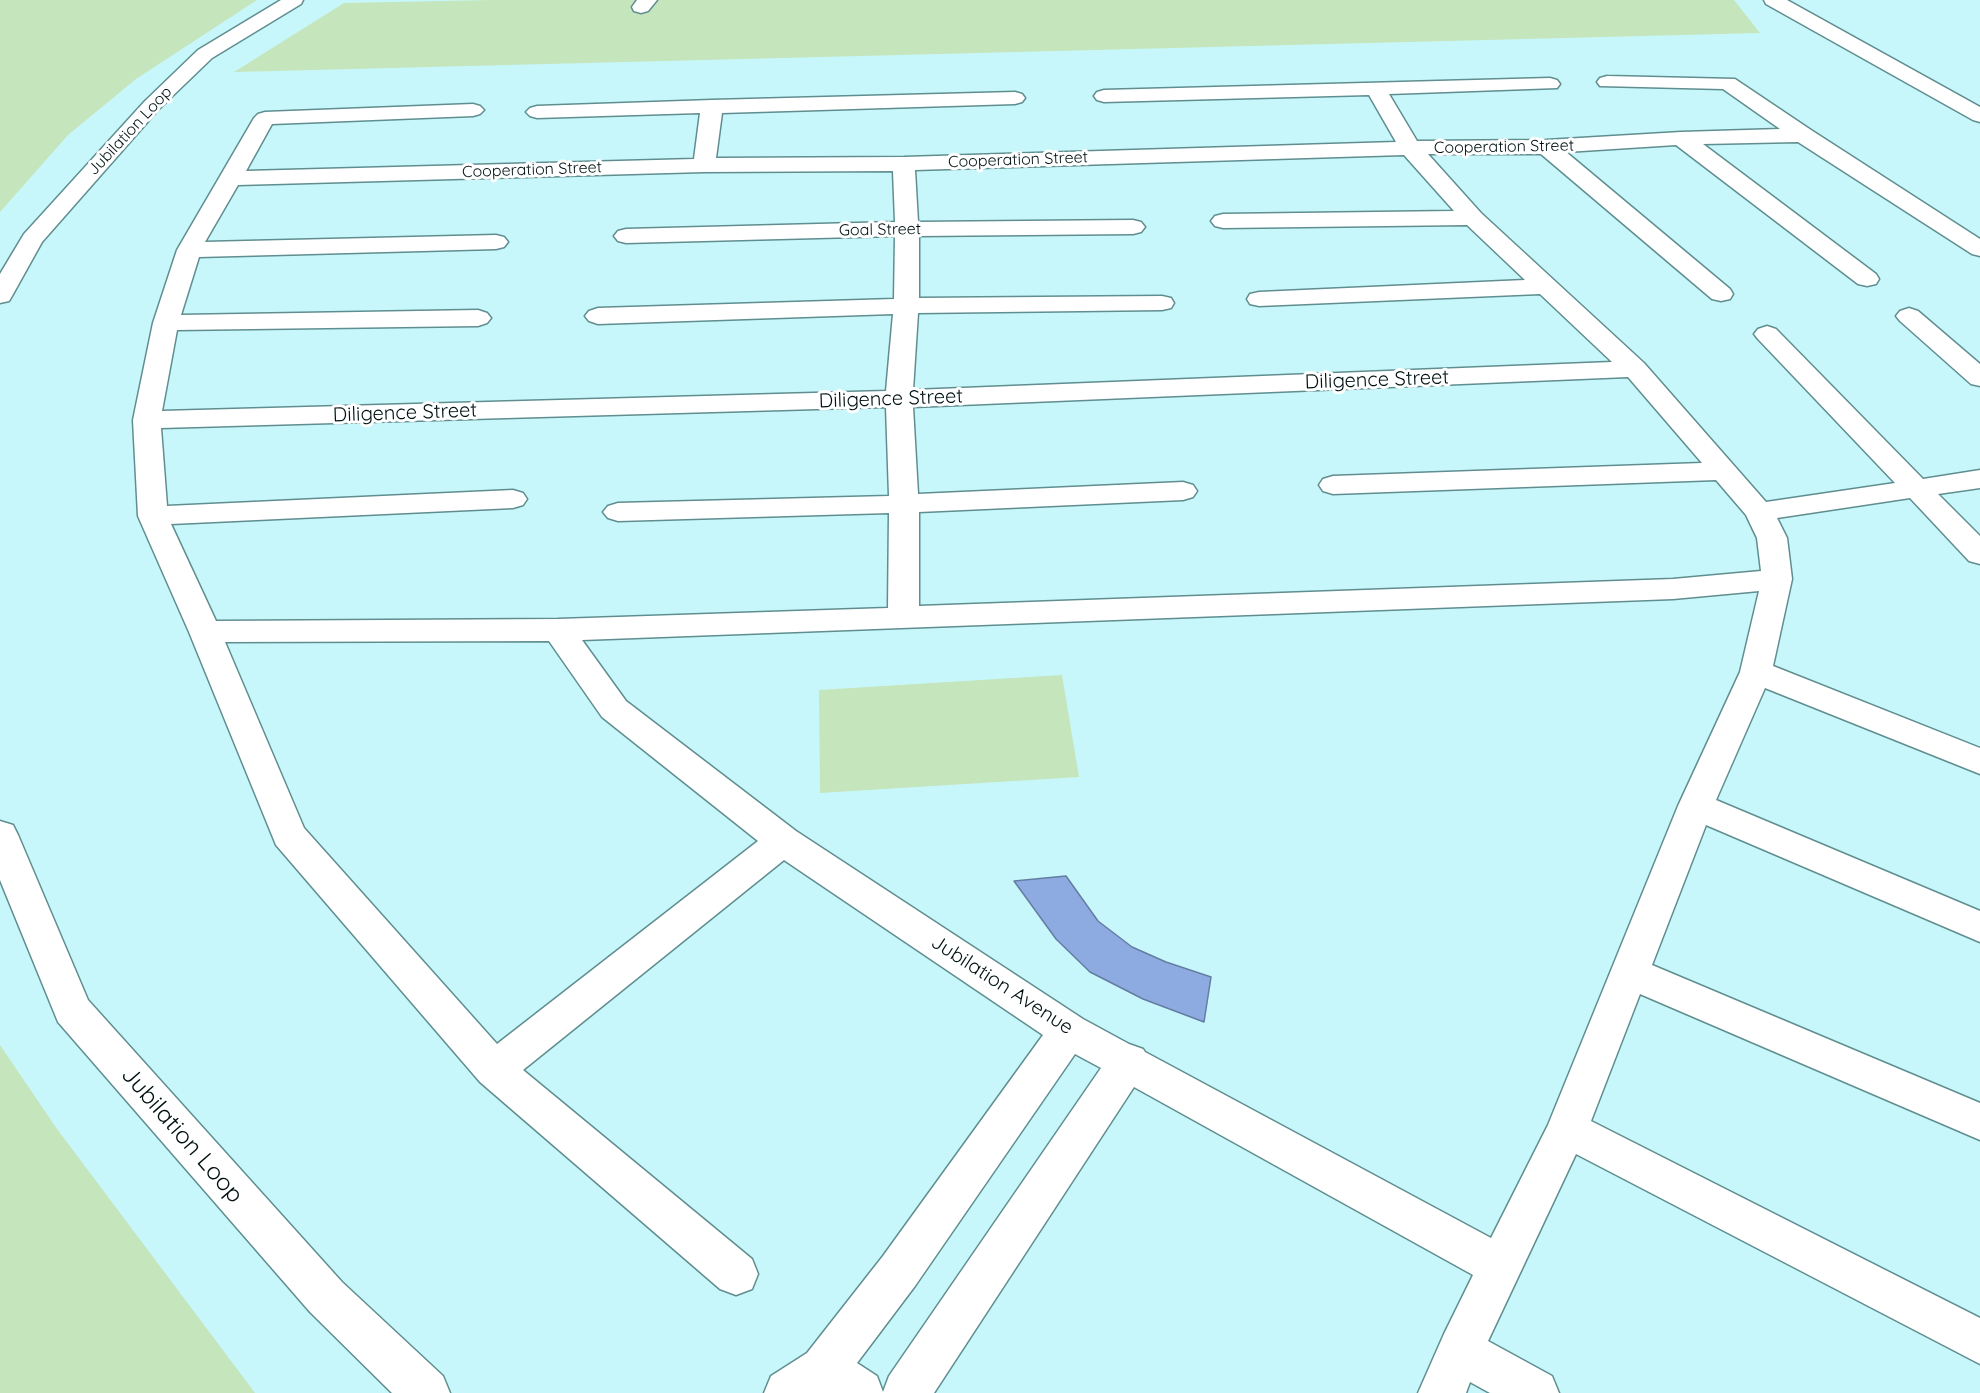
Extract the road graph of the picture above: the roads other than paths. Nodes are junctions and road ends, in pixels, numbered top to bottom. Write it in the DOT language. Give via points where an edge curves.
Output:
graph roads {
  1 [pos="294,0"];
  2 [pos="1773,0"];
  3 [pos="1607,82"];
  4 [pos="1550,84"];
  5 [pos="1376,90"];
  6 [pos="1104,96"];
  7 [pos="1015,98"];
  8 [pos="712,106"];
  9 [pos="473,110"];
  10 [pos="537,112"];
  11 [pos="1980,116"];
  12 [pos="1803,135"];
  13 [pos="1681,138"];
  14 [pos="1546,147"];
  15 [pos="1410,148"];
  16 [pos="904,164"];
  17 [pos="704,165"];
  18 [pos="232,178"];
  19 [pos="1473,218"];
  20 [pos="1223,221"];
  21 [pos="1133,227"];
  22 [pos="907,229"];
  23 [pos="626,236"];
  24 [pos="496,242"];
  25 [pos="1980,249"];
  26 [pos="189,250"];
  27 [pos="1867,279"];
  28 [pos="1545,286"];
  29 [pos="1721,294"];
  30 [pos="0,296"];
  31 [pos="1259,299"];
  32 [pos="1162,303"];
  33 [pos="906,306"];
  34 [pos="598,316"];
  35 [pos="1909,316"];
  36 [pos="478,318"];
  37 [pos="166,323"];
  38 [pos="1767,334"];
  39 [pos="1635,369"];
  40 [pos="1980,378"];
  41 [pos="899,399"];
  42 [pos="147,420"];
  43 [pos="1723,471"];
  44 [pos="1980,479"];
  45 [pos="1333,485"];
  46 [pos="1917,488"];
  47 [pos="1183,491"];
  48 [pos="513,499"];
  49 [pos="904,504"];
  50 [pos="618,512"];
  51 [pos="1759,512"];
  52 [pos="153,516"];
  53 [pos="1980,554"];
  54 [pos="1777,579"];
  55 [pos="903,618"];
  56 [pos="558,630"];
  57 [pos="205,632"];
  58 [pos="1756,672"];
  59 [pos="1980,762"];
  60 [pos="1696,806"];
  61 [pos="0,835"];
  62 [pos="783,841"];
  63 [pos="1980,927"];
  64 [pos="1629,972"];
  65 [pos="1070,1031"];
  66 [pos="1128,1061"];
  67 [pos="494,1070"];
  68 [pos="1980,1122"];
  69 [pos="1567,1129"];
  70 [pos="1502,1267"];
  71 [pos="736,1274"];
  72 [pos="1980,1342"];
  73 [pos="1460,1350"];
  74 [pos="824,1385"];
  75 [pos="426,1393"];
  76 [pos="906,1393"];
  77 [pos="1442,1393"];
  78 [pos="1535,1393"];
  1 -- 30 [label="street, Jubilation Loop" via="205,54 152,105 32,239"];
  2 -- 11 [label="street"];
  3 -- 12 [label="street" via="1728,83"];
  4 -- 5 [label="street"];
  5 -- 6 [label="street"];
  5 -- 15 [label="street"];
  7 -- 8 [label="street"];
  8 -- 10 [label="street"];
  8 -- 17 [label="street"];
  9 -- 18 [label="street" via="265,118"];
  12 -- 13 [label="street, Cooperation Street"];
  12 -- 25 [label="street"];
  13 -- 14 [label="street, Cooperation Street"];
  13 -- 27 [label="street"];
  14 -- 15 [label="street, Cooperation Street"];
  14 -- 29 [label="street"];
  15 -- 16 [label="street, Cooperation Street"];
  15 -- 19 [label="street"];
  16 -- 17 [label="street, Cooperation Street"];
  16 -- 22 [label="street"];
  17 -- 18 [label="street, Cooperation Street"];
  18 -- 26 [label="street"];
  19 -- 20 [label="street"];
  19 -- 28 [label="street"];
  21 -- 22 [label="street, Goal Street"];
  22 -- 23 [label="street, Goal Street"];
  22 -- 33 [label="street"];
  24 -- 26 [label="street"];
  26 -- 37 [label="street"];
  28 -- 31 [label="street"];
  28 -- 39 [label="street"];
  32 -- 33 [label="street"];
  33 -- 34 [label="street"];
  33 -- 41 [label="street"];
  35 -- 40 [label="street"];
  36 -- 37 [label="street"];
  37 -- 42 [label="street"];
  38 -- 46 [label="street"];
  39 -- 41 [label="street, Diligence Street"];
  39 -- 43 [label="street"];
  41 -- 42 [label="street, Diligence Street"];
  41 -- 49 [label="street"];
  42 -- 52 [label="street"];
  43 -- 45 [label="street"];
  43 -- 51 [label="street"];
  44 -- 46 [label="street"];
  46 -- 51 [label="street"];
  46 -- 53 [label="street"];
  47 -- 49 [label="street"];
  48 -- 52 [label="street"];
  49 -- 50 [label="street"];
  49 -- 55 [label="street"];
  51 -- 54 [label="street" via="1773,538"];
  52 -- 57 [label="street"];
  54 -- 55 [label="street" via="1673,589"];
  54 -- 58 [label="street"];
  55 -- 56 [label="street"];
  56 -- 57 [label="street"];
  56 -- 62 [label="street, Jubilation Avenue" via="614,709"];
  57 -- 67 [label="street" via="289,835"];
  58 -- 59 [label="street"];
  58 -- 60 [label="street"];
  60 -- 63 [label="street"];
  60 -- 64 [label="street"];
  61 -- 75 [label="street, Jubilation Loop" via="72,1010 326,1297"];
  62 -- 65 [label="street, Jubilation Avenue"];
  62 -- 67 [label="street"];
  64 -- 68 [label="street"];
  64 -- 69 [label="street"];
  65 -- 66 [label="street, Jubilation Avenue"];
  65 -- 74 [label="street" via="899,1271"];
  66 -- 70 [label="street, Jubilation Avenue"];
  66 -- 76 [label="street"];
  67 -- 71 [label="street"];
  69 -- 70 [label="street"];
  69 -- 72 [label="street"];
  70 -- 73 [label="street"];
  73 -- 77 [label="street"];
  73 -- 78 [label="street"];
}
